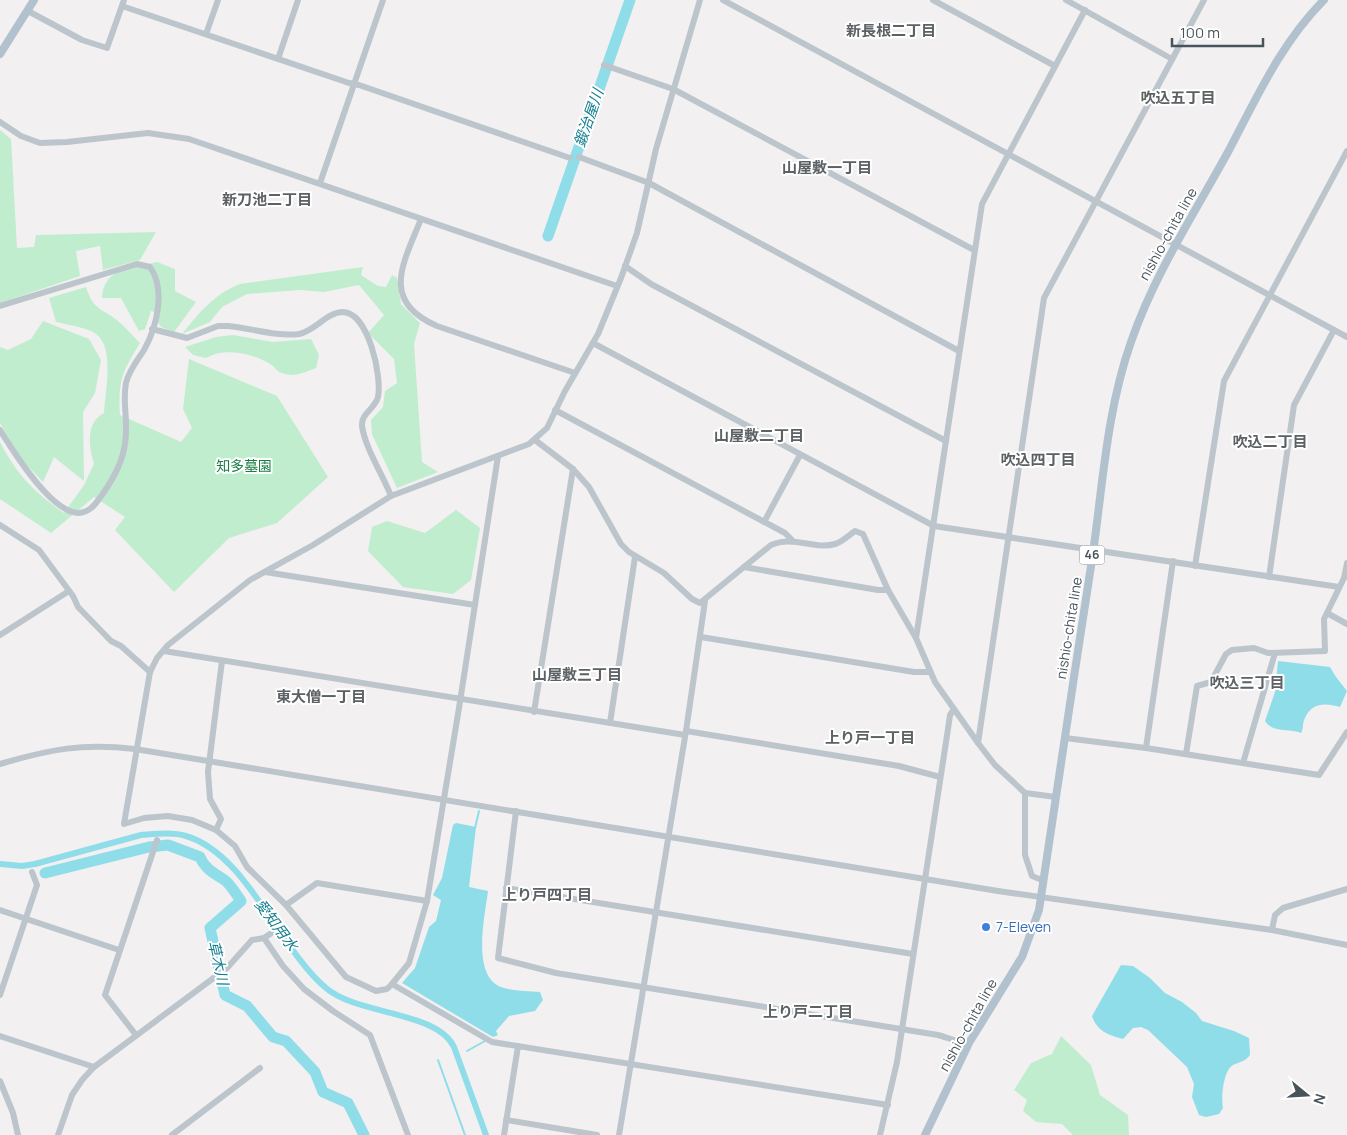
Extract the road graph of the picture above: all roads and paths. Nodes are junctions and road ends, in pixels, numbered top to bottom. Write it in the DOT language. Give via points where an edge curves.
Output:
graph roads {
  1 [pos="34,0"];
  2 [pos="218,0"];
  3 [pos="298,0"];
  4 [pos="382,0"];
  5 [pos="700,0"];
  6 [pos="723,0"];
  7 [pos="933,0"];
  8 [pos="1066,0"];
  9 [pos="1204,0"];
  10 [pos="1324,0"];
  11 [pos="942,2"];
  12 [pos="123,3"];
  13 [pos="1085,10"];
  14 [pos="28,11"];
  15 [pos="206,34"];
  16 [pos="0,54"];
  17 [pos="278,59"];
  18 [pos="1172,59"];
  19 [pos="607,66"];
  20 [pos="1055,66"];
  21 [pos="354,84"];
  22 [pos="672,89"];
  23 [pos="0,122"];
  24 [pos="1347,151"];
  25 [pos="1009,154"];
  26 [pos="579,157"];
  27 [pos="570,158"];
  28 [pos="320,183"];
  29 [pos="648,183"];
  30 [pos="1095,201"];
  31 [pos="421,218"];
  32 [pos="1177,246"];
  33 [pos="974,250"];
  34 [pos="625,266"];
  35 [pos="617,286"];
  36 [pos="1269,296"];
  37 [pos="0,306"];
  38 [pos="152,329"];
  39 [pos="1334,330"];
  40 [pos="1347,337"];
  41 [pos="593,343"];
  42 [pos="959,352"];
  43 [pos="575,373"];
  44 [pos="556,410"];
  45 [pos="0,430"];
  46 [pos="535,440"];
  47 [pos="946,441"];
  48 [pos="800,455"];
  49 [pos="498,456"];
  50 [pos="573,469"];
  51 [pos="391,496"];
  52 [pos="764,522"];
  53 [pos="0,525"];
  54 [pos="934,526"];
  55 [pos="1009,538"];
  56 [pos="792,540"];
  57 [pos="1093,550"];
  58 [pos="635,557"];
  59 [pos="1173,561"];
  60 [pos="1347,563"];
  61 [pos="1195,566"];
  62 [pos="744,568"];
  63 [pos="265,572"];
  64 [pos="1269,577"];
  65 [pos="1339,587"];
  66 [pos="888,590"];
  67 [pos="69,591"];
  68 [pos="705,601"];
  69 [pos="475,605"];
  70 [pos="1327,613"];
  71 [pos="1347,624"];
  72 [pos="0,635"];
  73 [pos="701,637"];
  74 [pos="916,638"];
  75 [pos="164,651"];
  76 [pos="1275,653"];
  77 [pos="222,661"];
  78 [pos="150,672"];
  79 [pos="930,672"];
  80 [pos="460,699"];
  81 [pos="954,709"];
  82 [pos="534,712"];
  83 [pos="610,723"];
  84 [pos="1347,732"];
  85 [pos="685,733"];
  86 [pos="1065,738"];
  87 [pos="978,743"];
  88 [pos="1146,748"];
  89 [pos="135,750"];
  90 [pos="1186,754"];
  91 [pos="208,762"];
  92 [pos="1242,763"];
  93 [pos="0,764"];
  94 [pos="940,777"];
  95 [pos="1025,793"];
  96 [pos="1056,797"];
  97 [pos="444,800"];
  98 [pos="516,811"];
  99 [pos="216,830"];
  100 [pos="668,836"];
  101 [pos="156,840"];
  102 [pos="32,872"];
  103 [pos="925,878"];
  104 [pos="1042,880"];
  105 [pos="506,888"];
  106 [pos="1347,889"];
  107 [pos="1041,896"];
  108 [pos="427,900"];
  109 [pos="286,905"];
  110 [pos="0,910"];
  111 [pos="655,912"];
  112 [pos="25,918"];
  113 [pos="1272,930"];
  114 [pos="273,932"];
  115 [pos="264,938"];
  116 [pos="1347,945"];
  117 [pos="119,950"];
  118 [pos="913,954"];
  119 [pos="392,984"];
  120 [pos="643,988"];
  121 [pos="0,995"];
  122 [pos="902,1029"];
  123 [pos="0,1036"];
  124 [pos="136,1036"];
  125 [pos="969,1043"];
  126 [pos="518,1046"];
  127 [pos="631,1063"];
  128 [pos="94,1067"];
  129 [pos="260,1068"];
  130 [pos="0,1080"];
  131 [pos="888,1105"];
  132 [pos="506,1120"];
  133 [pos="18,1135"];
  134 [pos="58,1135"];
  135 [pos="172,1135"];
  136 [pos="408,1135"];
  137 [pos="504,1135"];
  138 [pos="597,1135"];
  139 [pos="619,1135"];
  140 [pos="880,1135"];
  141 [pos="925,1135"];
  1 -- 14 [label="main road"];
  2 -- 15 [label="street"];
  3 -- 17 [label="street"];
  4 -- 21 [label="street"];
  5 -- 22 [label="street"];
  6 -- 25 [label="street"];
  7 -- 11 [label="street"];
  8 -- 13 [label="street"];
  9 -- 18 [label="street"];
  10 -- 32 [label="main road, nishio-chita line / 46" via="1297,31 1273,69"];
  11 -- 20 [label="street"];
  12 -- 14 [label="street" via="107,48 82,40"];
  12 -- 15 [label="street"];
  13 -- 18 [label="street"];
  13 -- 20 [label="street"];
  14 -- 16 [label="main road"];
  15 -- 17 [label="street"];
  17 -- 21 [label="street"];
  18 -- 30 [label="street"];
  19 -- 22 [label="street"];
  20 -- 25 [label="street"];
  21 -- 27 [label="street"];
  21 -- 28 [label="street"];
  22 -- 29 [label="street"];
  22 -- 33 [label="street"];
  23 -- 28 [label="street" via="21,136 40,143 168,134"];
  24 -- 36 [label="street"];
  25 -- 30 [label="street"];
  25 -- 33 [label="street" via="982,204"];
  26 -- 29 [label="street"];
  28 -- 31 [label="street"];
  29 -- 34 [label="street" via="637,233"];
  29 -- 42 [label="street"];
  30 -- 32 [label="street"];
  30 -- 55 [label="street" via="1044,298"];
  31 -- 35 [label="street"];
  31 -- 43 [label="street" via="402,267 400,285 407,306 437,326"];
  32 -- 36 [label="street"];
  32 -- 57 [label="main road, nishio-chita line / 46" via="1149,294 1118,383 1108,432"];
  33 -- 42 [label="street"];
  34 -- 35 [label="street"];
  34 -- 47 [label="street" via="651,284"];
  35 -- 41 [label="street"];
  36 -- 39 [label="street"];
  36 -- 61 [label="street" via="1224,381"];
  37 -- 38 [label="street" via="137,264 150,267 156,276 159,297"];
  38 -- 45 [label="street" via="126,382 126,446 121,463 91,508 81,513 68,510 44,490 18,459"];
  38 -- 51 [label="street" via="187,338 218,326 298,334 338,313 354,316 378,365 378,398 363,418 363,430"];
  39 -- 40 [label="street"];
  39 -- 64 [label="street" via="1294,405"];
  41 -- 43 [label="street"];
  41 -- 48 [label="street"];
  42 -- 47 [label="street"];
  43 -- 44 [label="street"];
  44 -- 46 [label="street" via="547,428"];
  44 -- 52 [label="street"];
  46 -- 49 [label="street"];
  46 -- 50 [label="street"];
  47 -- 54 [label="street"];
  48 -- 52 [label="street"];
  48 -- 54 [label="street"];
  49 -- 51 [label="street"];
  49 -- 69 [label="street"];
  50 -- 58 [label="street" via="588,487 621,544"];
  50 -- 82 [label="street"];
  51 -- 63 [label="street" via="313,546"];
  52 -- 56 [label="street"];
  53 -- 67 [label="street" via="39,550"];
  54 -- 55 [label="street"];
  54 -- 74 [label="street"];
  55 -- 57 [label="street"];
  55 -- 87 [label="street"];
  56 -- 62 [label="street" via="771,545"];
  56 -- 66 [label="street" via="834,544 855,531 863,534"];
  57 -- 59 [label="street"];
  57 -- 86 [label="main road, nishio-chita line / 46"];
  58 -- 68 [label="street" via="664,573 692,599 700,603"];
  58 -- 83 [label="street"];
  59 -- 61 [label="street"];
  59 -- 88 [label="street"];
  60 -- 65 [label="street"];
  61 -- 64 [label="street"];
  62 -- 66 [label="street"];
  62 -- 68 [label="street"];
  63 -- 69 [label="street"];
  63 -- 75 [label="street" via="218,605"];
  64 -- 65 [label="street"];
  65 -- 70 [label="street"];
  66 -- 74 [label="street"];
  67 -- 72 [label="street"];
  67 -- 78 [label="street" via="78,607 111,641"];
  68 -- 73 [label="street"];
  69 -- 80 [label="street"];
  70 -- 71 [label="street"];
  70 -- 76 [label="street" via="1324,619 1325,651"];
  73 -- 79 [label="street"];
  73 -- 85 [label="street"];
  74 -- 79 [label="street"];
  75 -- 77 [label="street"];
  75 -- 78 [label="street"];
  76 -- 90 [label="street" via="1254,648 1232,650 1226,654 1211,682 1198,686"];
  76 -- 92 [label="street"];
  77 -- 80 [label="street"];
  77 -- 91 [label="street"];
  78 -- 89 [label="street"];
  79 -- 81 [label="street"];
  80 -- 82 [label="street"];
  80 -- 97 [label="street"];
  81 -- 87 [label="street"];
  81 -- 94 [label="street" via="950,715"];
  82 -- 83 [label="street"];
  83 -- 85 [label="street"];
  84 -- 92 [label="street" via="1319,775"];
  85 -- 94 [label="street" via="899,766"];
  85 -- 100 [label="street"];
  86 -- 88 [label="street"];
  86 -- 96 [label="main road, nishio-chita line / 46"];
  87 -- 95 [label="street" via="995,765"];
  88 -- 90 [label="street"];
  89 -- 91 [label="street"];
  89 -- 93 [label="street" via="74,746"];
  89 -- 99 [label="street" via="124,824 168,816 192,820"];
  90 -- 92 [label="street"];
  91 -- 97 [label="street"];
  91 -- 99 [label="street" via="210,799 222,819"];
  94 -- 103 [label="street"];
  95 -- 96 [label="street"];
  95 -- 104 [label="street" via="1025,855 1032,876"];
  96 -- 104 [label="main road, nishio-chita line / 46"];
  97 -- 98 [label="street"];
  97 -- 108 [label="street"];
  98 -- 100 [label="street"];
  98 -- 105 [label="street"];
  99 -- 109 [label="street" via="235,846 247,867"];
  100 -- 103 [label="street"];
  100 -- 111 [label="street"];
  101 -- 117 [label="street"];
  102 -- 112 [label="street" via="36,885"];
  103 -- 107 [label="street"];
  103 -- 118 [label="street"];
  104 -- 107 [label="main road, nishio-chita line / 46"];
  105 -- 111 [label="street"];
  105 -- 120 [label="street" via="498,958 556,973"];
  106 -- 113 [label="street" via="1284,908 1275,915"];
  107 -- 113 [label="street"];
  107 -- 125 [label="main road, nishio-chita line / 46" via="1022,957"];
  108 -- 109 [label="street" via="317,883"];
  108 -- 119 [label="street" via="409,963"];
  109 -- 119 [label="street" via="346,977 376,991 387,989"];
  110 -- 112 [label="street"];
  111 -- 118 [label="street"];
  111 -- 120 [label="street"];
  112 -- 117 [label="street"];
  112 -- 121 [label="street"];
  113 -- 116 [label="street"];
  114 -- 115 [label="street"];
  115 -- 124 [label="street" via="252,940 227,968"];
  115 -- 136 [label="street" via="271,952 304,989 370,1035"];
  117 -- 124 [label="street" via="105,995"];
  118 -- 122 [label="street"];
  119 -- 126 [label="street" via="492,1042"];
  120 -- 122 [label="street"];
  120 -- 127 [label="street"];
  122 -- 125 [label="street"];
  122 -- 131 [label="street"];
  123 -- 128 [label="street"];
  124 -- 128 [label="street"];
  125 -- 141 [label="main road, nishio-chita line / 46"];
  126 -- 127 [label="street"];
  126 -- 132 [label="street"];
  127 -- 131 [label="street"];
  127 -- 139 [label="street"];
  128 -- 134 [label="street" via="72,1095"];
  129 -- 135 [label="street"];
  130 -- 133 [label="street"];
  131 -- 140 [label="street"];
  132 -- 137 [label="street"];
  132 -- 138 [label="street"];
}
